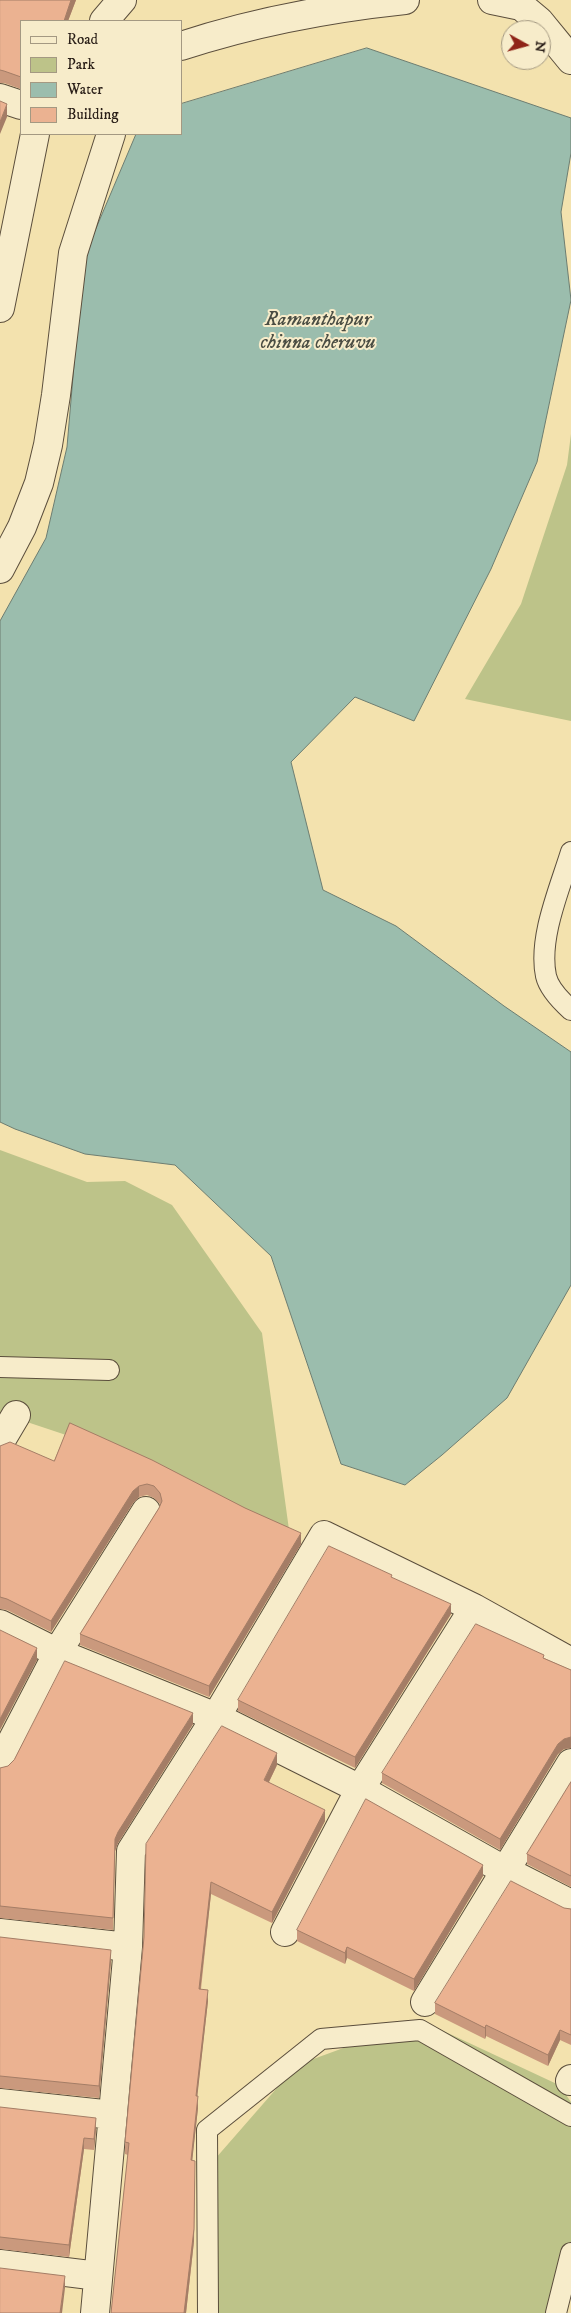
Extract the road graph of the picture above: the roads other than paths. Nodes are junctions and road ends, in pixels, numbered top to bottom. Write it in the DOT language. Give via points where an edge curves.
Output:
graph roads {
  1 [pos="122,0"];
  2 [pos="405,0"];
  3 [pos="492,0"];
  4 [pos="105,20"];
  5 [pos="182,46"];
  6 [pos="571,60"];
  7 [pos="0,98"];
  8 [pos="20,105"];
  9 [pos="35,135"];
  10 [pos="111,135"];
  11 [pos="0,308"];
  12 [pos="0,568"];
  13 [pos="571,852"];
  14 [pos="571,1010"];
  15 [pos="0,1367"];
  16 [pos="109,1370"];
  17 [pos="16,1415"];
  18 [pos="0,1442"];
  19 [pos="146,1511"];
  20 [pos="474,1608"];
  21 [pos="0,1624"];
  22 [pos="58,1654"];
  23 [pos="571,1662"];
  24 [pos="216,1716"];
  25 [pos="571,1763"];
  26 [pos="0,1764"];
  27 [pos="360,1789"];
  28 [pos="504,1870"];
  29 [pos="571,1904"];
  30 [pos="285,1932"];
  31 [pos="0,1933"];
  32 [pos="128,1947"];
  33 [pos="425,2002"];
  34 [pos="570,2080"];
  35 [pos="0,2103"];
  36 [pos="563,2112"];
  37 [pos="113,2114"];
  38 [pos="571,2253"];
  39 [pos="0,2264"];
  40 [pos="98,2276"];
  41 [pos="95,2313"];
  42 [pos="208,2313"];
  43 [pos="556,2313"];
  1 -- 4 [label="street"];
  2 -- 5 [label="street" via="292,16 215,34"];
  3 -- 6 [label="street" via="520,6 540,21"];
  7 -- 8 [label="street"];
  9 -- 11 [label="street"];
  10 -- 12 [label="street" via="73,253 52,420 39,483 22,528"];
  13 -- 14 [label="lane" via="547,933 545,958 546,977 560,1000"];
  15 -- 16 [label="lane"];
  17 -- 18 [label="street"];
  19 -- 22 [label="street"];
  20 -- 23 [label="street"];
  20 -- 24 [label="street" via="324,1536"];
  20 -- 27 [label="street"];
  21 -- 22 [label="street"];
  22 -- 24 [label="street"];
  22 -- 26 [label="street"];
  24 -- 27 [label="street"];
  24 -- 32 [label="street" via="131,1851"];
  25 -- 28 [label="street"];
  27 -- 28 [label="street"];
  27 -- 30 [label="street"];
  28 -- 29 [label="street"];
  28 -- 33 [label="street"];
  31 -- 32 [label="street"];
  32 -- 37 [label="street"];
  34 -- 36 [label="lane"];
  35 -- 37 [label="street"];
  36 -- 42 [label="lane" via="420,2030 321,2039 207,2130"];
  37 -- 40 [label="street"];
  38 -- 43 [label="lane"];
  39 -- 40 [label="street"];
  40 -- 41 [label="street"];
}
